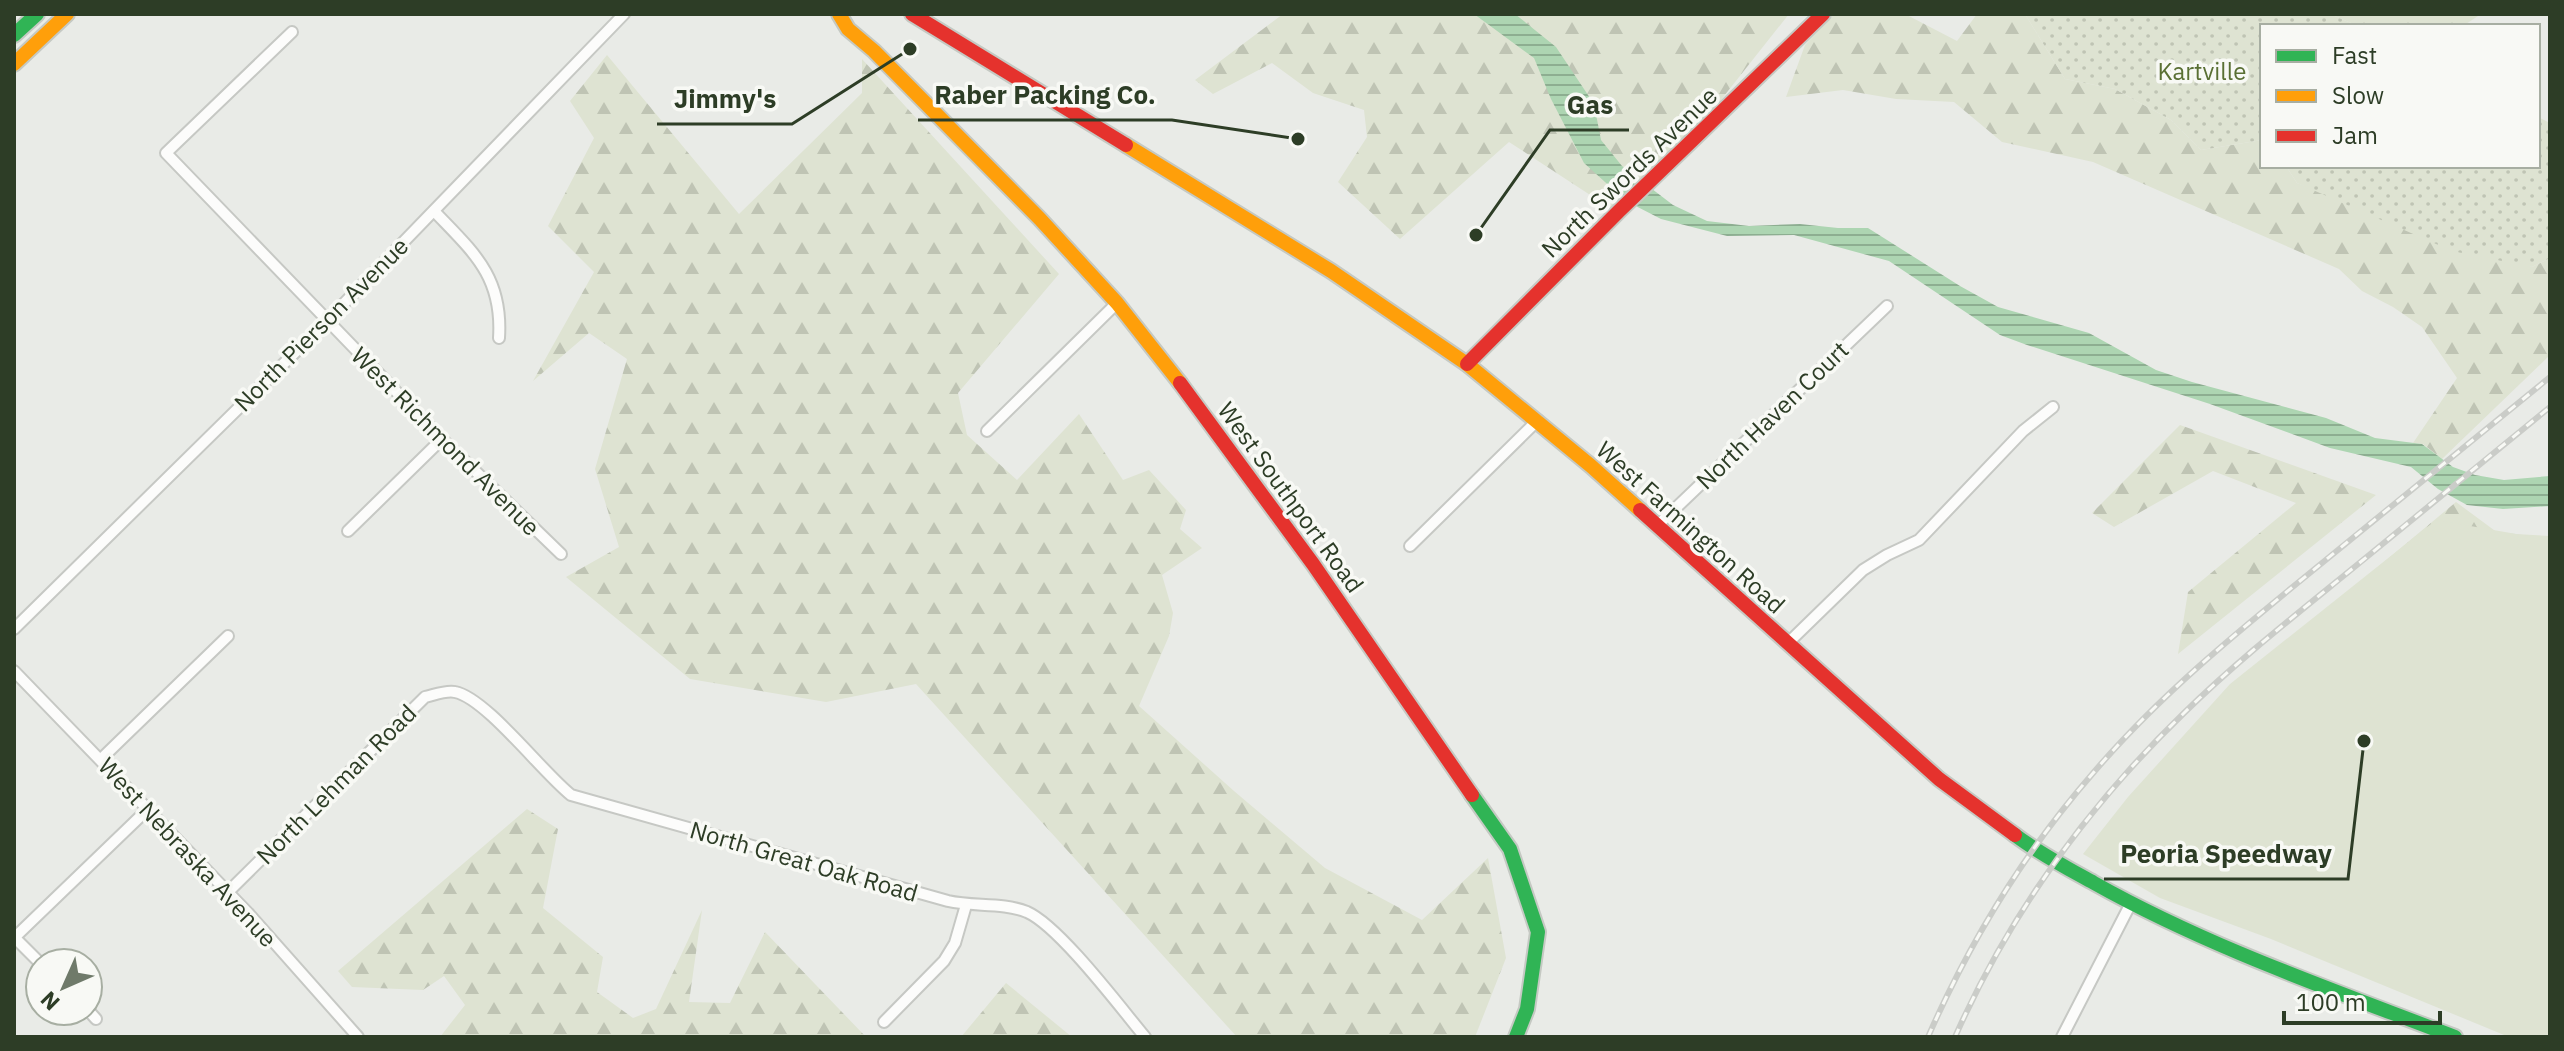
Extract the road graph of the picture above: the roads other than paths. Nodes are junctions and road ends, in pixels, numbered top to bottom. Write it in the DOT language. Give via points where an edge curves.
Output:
graph roads {
  1 [pos="37,14"];
  2 [pos="67,14"];
  3 [pos="624,14"];
  4 [pos="839,14"];
  5 [pos="853,14"];
  6 [pos="912,14"];
  7 [pos="1823,14"];
  8 [pos="292,32"];
  9 [pos="14,35"];
  10 [pos="874,51"];
  11 [pos="14,64"];
  12 [pos="434,211"];
  13 [pos="1117,303"];
  14 [pos="1887,306"];
  15 [pos="327,321"];
  16 [pos="499,338"];
  17 [pos="1467,364"];
  18 [pos="2053,407"];
  19 [pos="1538,420"];
  20 [pos="987,431"];
  21 [pos="442,439"];
  22 [pos="1658,525"];
  23 [pos="348,531"];
  24 [pos="1410,546"];
  25 [pos="561,554"];
  26 [pos="14,629"];
  27 [pos="228,636"];
  28 [pos="1788,643"];
  29 [pos="14,671"];
  30 [pos="453,691"];
  31 [pos="101,759"];
  32 [pos="148,809"];
  33 [pos="228,892"];
  34 [pos="966,905"];
  35 [pos="2130,905"];
  36 [pos="14,937"];
  37 [pos="884,1022"];
  38 [pos="358,1037"];
  39 [pos="1145,1037"];
  40 [pos="1516,1037"];
  41 [pos="2062,1037"];
  42 [pos="2455,1037"];
  1 -- 9 [label="main road"];
  2 -- 11 [label="main road"];
  3 -- 12 [label="street, North Pierson Avenue"];
  4 -- 10 [label="main road, West Southport Road"];
  5 -- 10 [label="main road, West Southport Road"];
  6 -- 17 [label="main road, West Farmington Road" via="1331,271"];
  7 -- 17 [label="main road, North Swords Avenue"];
  8 -- 15 [label="street, West Richmond Avenue" via="166,153"];
  10 -- 13 [label="main road, West Southport Road"];
  12 -- 15 [label="street, North Pierson Avenue"];
  12 -- 16 [label="street" via="475,254 493,285 501,313"];
  13 -- 20 [label="street"];
  13 -- 40 [label="main road, West Southport Road" via="1313,564 1510,849 1538,932 1527,1009"];
  14 -- 22 [label="street, North Haven Court"];
  15 -- 21 [label="street, West Richmond Avenue"];
  15 -- 26 [label="street, North Pierson Avenue"];
  17 -- 19 [label="main road, West Farmington Road"];
  18 -- 28 [label="street" via="2023,431 1919,540 1863,570"];
  19 -- 22 [label="main road, West Farmington Road"];
  19 -- 24 [label="street"];
  21 -- 23 [label="street"];
  21 -- 25 [label="street, West Richmond Avenue"];
  22 -- 28 [label="main road, West Farmington Road"];
  27 -- 31 [label="street"];
  28 -- 35 [label="main road, West Farmington Road" via="1960,796 2033,849"];
  29 -- 31 [label="street, West Nebraska Avenue"];
  30 -- 33 [label="street, North Lehman Road" via="425,697"];
  30 -- 34 [label="street, North Great Oak Road" via="473,699 571,795"];
  31 -- 32 [label="street, West Nebraska Avenue"];
  32 -- 33 [label="street, West Nebraska Avenue"];
  32 -- 36 [label="street"];
  33 -- 38 [label="street, West Nebraska Avenue"];
  34 -- 37 [label="street" via="944,961"];
  34 -- 39 [label="street, North Great Oak Road" via="1006,906 1052,928"];
  35 -- 41 [label="street"];
  35 -- 42 [label="main road, West Farmington Road"];
}
